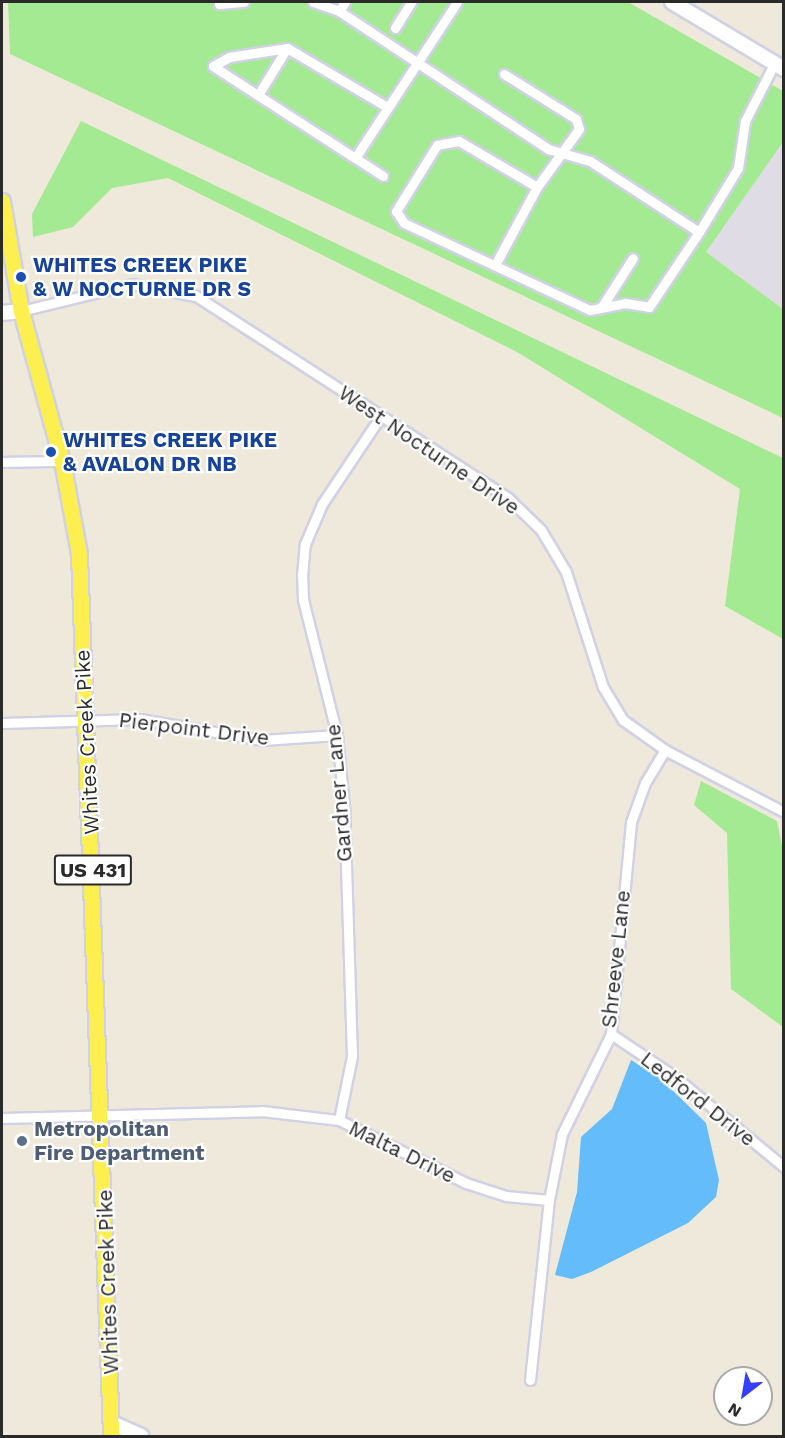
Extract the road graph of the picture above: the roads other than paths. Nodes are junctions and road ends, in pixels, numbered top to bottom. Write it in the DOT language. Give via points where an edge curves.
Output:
graph roads {
  1 [pos="244,2"];
  2 [pos="313,2"];
  3 [pos="345,2"];
  4 [pos="411,2"];
  5 [pos="457,2"];
  6 [pos="672,2"];
  7 [pos="219,4"];
  8 [pos="339,11"];
  9 [pos="395,28"];
  10 [pos="287,48"];
  11 [pos="416,62"];
  12 [pos="779,67"];
  13 [pos="504,74"];
  14 [pos="258,95"];
  15 [pos="387,107"];
  16 [pos="560,153"];
  17 [pos="355,158"];
  18 [pos="383,176"];
  19 [pos="537,187"];
  20 [pos="2,201"];
  21 [pos="699,232"];
  22 [pos="633,258"];
  23 [pos="495,265"];
  24 [pos="601,308"];
  25 [pos="21,311"];
  26 [pos="2,313"];
  27 [pos="380,417"];
  28 [pos="62,461"];
  29 [pos="2,462"];
  30 [pos="87,717"];
  31 [pos="2,723"];
  32 [pos="337,735"];
  33 [pos="665,750"];
  34 [pos="783,812"];
  35 [pos="611,1034"];
  36 [pos="2,1118"];
  37 [pos="103,1119"];
  38 [pos="339,1120"];
  39 [pos="783,1167"];
  40 [pos="549,1200"];
  41 [pos="530,1380"];
  42 [pos="112,1430"];
  43 [pos="141,1437"];
  1 -- 7 [label="street"];
  2 -- 8 [label="street"];
  3 -- 8 [label="street"];
  4 -- 9 [label="street"];
  5 -- 11 [label="street"];
  6 -- 12 [label="main road"];
  8 -- 11 [label="street"];
  10 -- 14 [label="street"];
  10 -- 14 [label="street" via="229,57 213,66"];
  10 -- 15 [label="street"];
  11 -- 15 [label="street"];
  11 -- 16 [label="street"];
  12 -- 21 [label="street" via="745,121 738,168"];
  13 -- 16 [label="street" via="576,119 579,129"];
  14 -- 17 [label="street"];
  15 -- 17 [label="street"];
  16 -- 19 [label="street"];
  16 -- 21 [label="street" via="590,161"];
  17 -- 18 [label="street"];
  19 -- 23 [label="street"];
  19 -- 23 [label="street" via="459,141 448,142 437,145 396,211 404,222"];
  20 -- 25 [label="main road, Whites Creek Pike / US 431"];
  21 -- 24 [label="street" via="649,308 625,303"];
  22 -- 24 [label="street"];
  23 -- 24 [label="street" via="590,310"];
  25 -- 26 [label="main road"];
  25 -- 27 [label="street, West Nocturne Drive" via="112,286 180,290 248,328"];
  25 -- 28 [label="main road, Whites Creek Pike / US 431"];
  27 -- 32 [label="street, Gardner Lane" via="322,504 305,544 303,600"];
  27 -- 33 [label="street, West Nocturne Drive" via="508,498 541,530 584,613 603,687 623,720"];
  28 -- 29 [label="street"];
  28 -- 30 [label="main road, Whites Creek Pike / US 431" via="79,554"];
  30 -- 31 [label="street, Pierpoint Drive"];
  30 -- 32 [label="street, Pierpoint Drive" via="140,719 262,740"];
  30 -- 37 [label="main road, Whites Creek Pike / US 431"];
  32 -- 38 [label="street, Gardner Lane" via="352,1014 349,1080"];
  33 -- 34 [label="street, West Nocturne Drive"];
  33 -- 35 [label="street, Shreeve Lane" via="645,783 631,822"];
  35 -- 39 [label="street, Ledford Drive" via="674,1076"];
  35 -- 40 [label="street, Shreeve Lane" via="565,1127"];
  36 -- 37 [label="street, Malta Drive"];
  37 -- 38 [label="street, Malta Drive" via="261,1111"];
  37 -- 42 [label="main road, Whites Creek Pike / US 431"];
  38 -- 40 [label="street, Malta Drive" via="466,1183 506,1196"];
  40 -- 41 [label="street, Shreeve Lane"];
  42 -- 43 [label="main road"];
}
